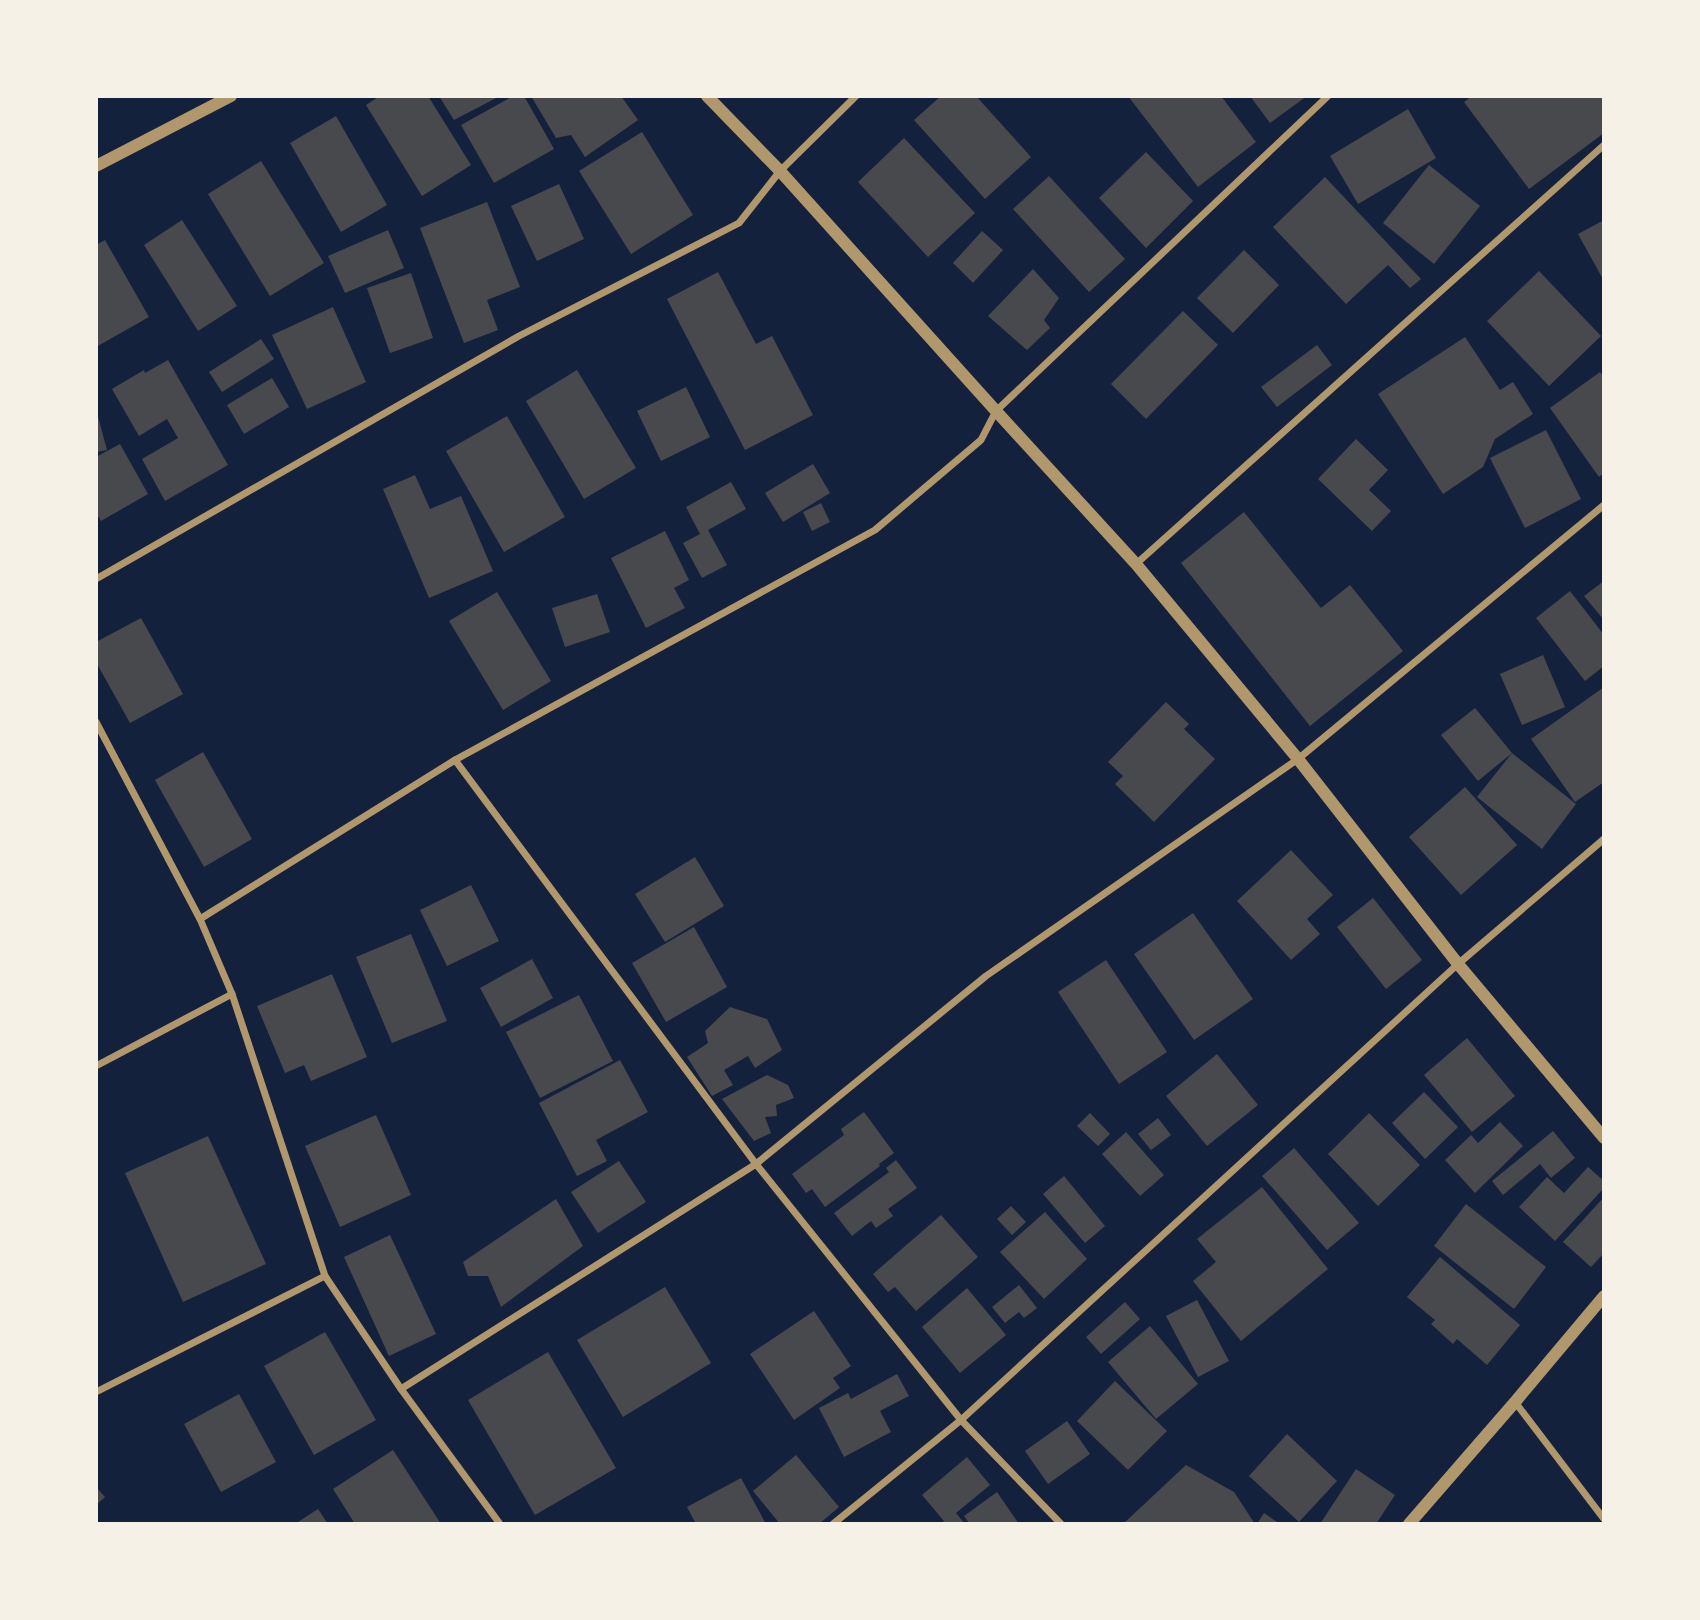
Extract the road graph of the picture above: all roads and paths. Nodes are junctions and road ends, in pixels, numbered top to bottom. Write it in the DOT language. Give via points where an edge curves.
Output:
graph roads {
  1 [pos="231,96"];
  2 [pos="706,96"];
  3 [pos="856,96"];
  4 [pos="1328,96"];
  5 [pos="1604,145"];
  6 [pos="96,166"];
  7 [pos="780,171"];
  8 [pos="996,411"];
  9 [pos="1604,505"];
  10 [pos="1136,564"];
  11 [pos="96,579"];
  12 [pos="96,722"];
  13 [pos="1298,759"];
  14 [pos="455,760"];
  15 [pos="1604,839"];
  16 [pos="200,919"];
  17 [pos="1458,964"];
  18 [pos="232,994"];
  19 [pos="96,1066"];
  20 [pos="1604,1138"];
  21 [pos="756,1164"];
  22 [pos="326,1276"];
  23 [pos="1604,1296"];
  24 [pos="401,1389"];
  25 [pos="96,1392"];
  26 [pos="1515,1402"];
  27 [pos="961,1420"];
  28 [pos="1604,1519"];
  29 [pos="498,1521"];
  30 [pos="487,1524"];
  31 [pos="834,1524"];
  32 [pos="1061,1524"];
  33 [pos="1409,1524"];
  1 -- 6 [label="street"];
  2 -- 7 [label="street"];
  3 -- 7 [label="street"];
  4 -- 8 [label="street"];
  5 -- 10 [label="street"];
  7 -- 8 [label="street"];
  7 -- 11 [label="street" via="739,223 519,336"];
  8 -- 10 [label="street"];
  8 -- 14 [label="street" via="981,440 875,530"];
  9 -- 13 [label="street"];
  10 -- 13 [label="street"];
  12 -- 16 [label="street"];
  13 -- 17 [label="street"];
  13 -- 21 [label="street" via="986,976"];
  14 -- 16 [label="street"];
  14 -- 21 [label="street"];
  15 -- 17 [label="street"];
  16 -- 18 [label="street"];
  17 -- 20 [label="street"];
  17 -- 27 [label="street"];
  18 -- 19 [label="street"];
  18 -- 22 [label="street"];
  21 -- 24 [label="street"];
  21 -- 27 [label="street"];
  22 -- 24 [label="street"];
  22 -- 25 [label="street"];
  23 -- 26 [label="street"];
  24 -- 29 [label="street"];
  26 -- 28 [label="street"];
  26 -- 33 [label="street"];
  27 -- 31 [label="street"];
  27 -- 32 [label="street"];
  29 -- 30 [label="street"];
}
